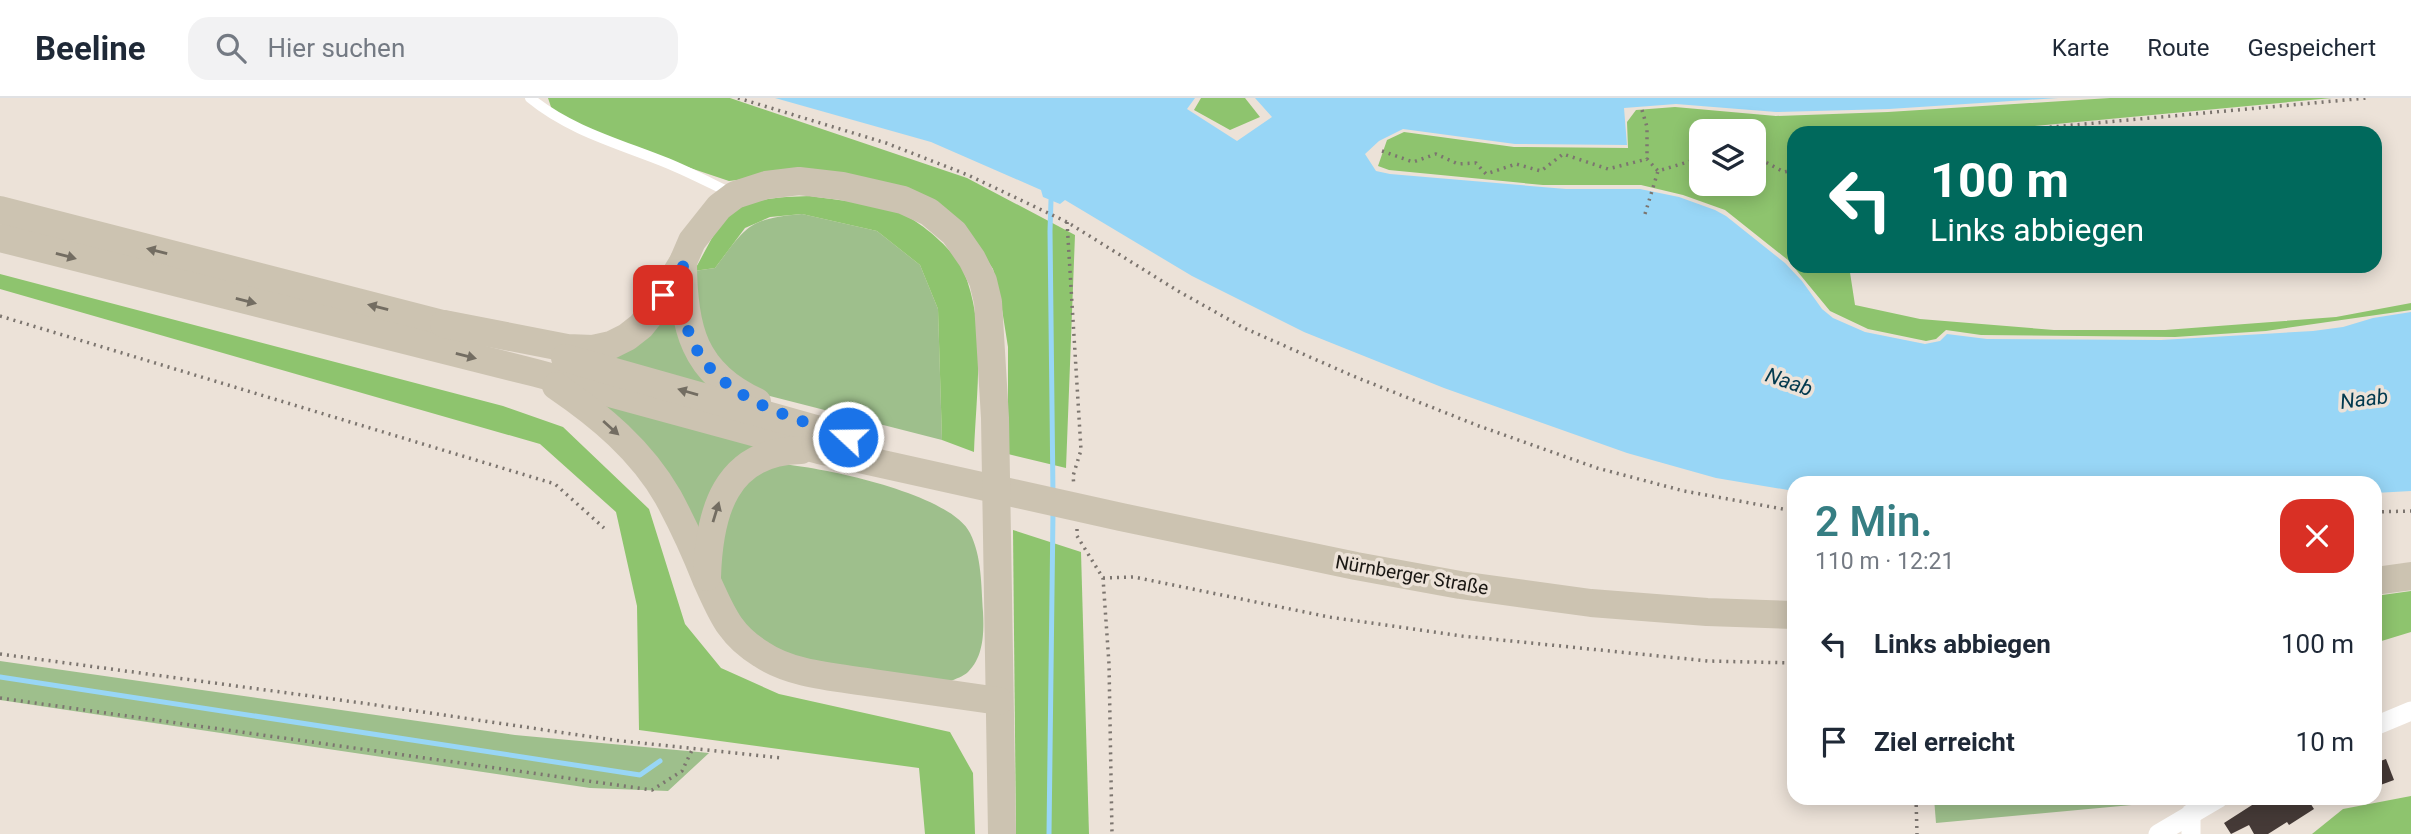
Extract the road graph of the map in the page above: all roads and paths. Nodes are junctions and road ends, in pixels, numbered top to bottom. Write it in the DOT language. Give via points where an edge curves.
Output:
graph roads {
  1 [pos="530,98"];
  2 [pos="738,98"];
  3 [pos="2367,98"];
  4 [pos="1642,110"];
  5 [pos="2063,126"];
  6 [pos="1382,151"];
  7 [pos="1647,159"];
  8 [pos="1689,162"];
  9 [pos="1766,162"];
  10 [pos="1658,171"];
  11 [pos="1787,171"];
  12 [pos="735,195"];
  13 [pos="0,210"];
  14 [pos="1645,214"];
  15 [pos="0,239"];
  16 [pos="683,262"];
  17 [pos="0,316"];
  18 [pos="444,324"];
  19 [pos="536,373"];
  20 [pos="848,437"];
  21 [pos="819,450"];
  22 [pos="1035,496"];
  23 [pos="1787,510"];
  24 [pos="2411,511"];
  25 [pos="2382,512"];
  26 [pos="604,528"];
  27 [pos="2411,576"];
  28 [pos="1103,578"];
  29 [pos="707,579"];
  30 [pos="2382,580"];
  31 [pos="1787,615"];
  32 [pos="0,654"];
  33 [pos="1787,663"];
  34 [pos="0,698"];
  35 [pos="999,702"];
  36 [pos="2411,711"];
  37 [pos="2382,723"];
  38 [pos="692,748"];
  39 [pos="782,758"];
  40 [pos="1916,805"];
  41 [pos="2206,805"];
  42 [pos="2191,813"];
  43 [pos="1002,834"];
  44 [pos="1917,834"];
  45 [pos="2158,834"];
  46 [pos="2191,834"];
  1 -- 12 [label="lane" via="579,129"];
  2 -- 23 [label="path" via="907,150 1035,206 1244,328 1441,411 1597,468 1684,491"];
  3 -- 5 [label="path"];
  4 -- 7 [label="path"];
  6 -- 7 [label="path" via="1413,162 1436,154 1458,164 1476,163 1486,174 1516,164 1541,170 1563,153 1608,169"];
  7 -- 10 [label="path"];
  8 -- 10 [label="path"];
  9 -- 11 [label="path"];
  10 -- 14 [label="path"];
  12 -- 16 [label="main road" via="704,224"];
  12 -- 35 [label="main road" via="799,181 903,200 929,212 954,233 972,259 988,302 999,555"];
  18 -- 13 [label="main road, one-way"];
  15 -- 19 [label="main road, one-way"];
  16 -- 18 [label="main road" via="641,326 611,345 567,348"];
  16 -- 20 [label="main road" via="691,338 717,376 748,397"];
  17 -- 26 [label="path" via="555,484"];
  20 -- 18 [label="main road, one-way"];
  19 -- 21 [label="main road"];
  19 -- 29 [label="main road, one-way" via="602,420 646,465 669,500"];
  20 -- 22 [label="main road"];
  21 -- 22 [label="main road"];
  29 -- 21 [label="main road, one-way" via="715,513 737,474 770,454"];
  22 -- 31 [label="main road, Nürnberger Straße" via="1460,585 1591,603"];
  24 -- 25 [label="path"];
  27 -- 30 [label="main road"];
  28 -- 33 [label="path" via="1134,577 1329,617 1462,636 1708,661"];
  29 -- 35 [label="main road" via="718,609 740,639 783,665 826,676"];
  32 -- 38 [label="path"];
  34 -- 38 [label="path" via="652,790 682,771"];
  35 -- 43 [label="main road"];
  36 -- 37 [label="street"];
  38 -- 39 [label="path"];
  40 -- 44 [label="path"];
  41 -- 42 [label="street"];
  42 -- 45 [label="street"];
  42 -- 46 [label="street"];
}
